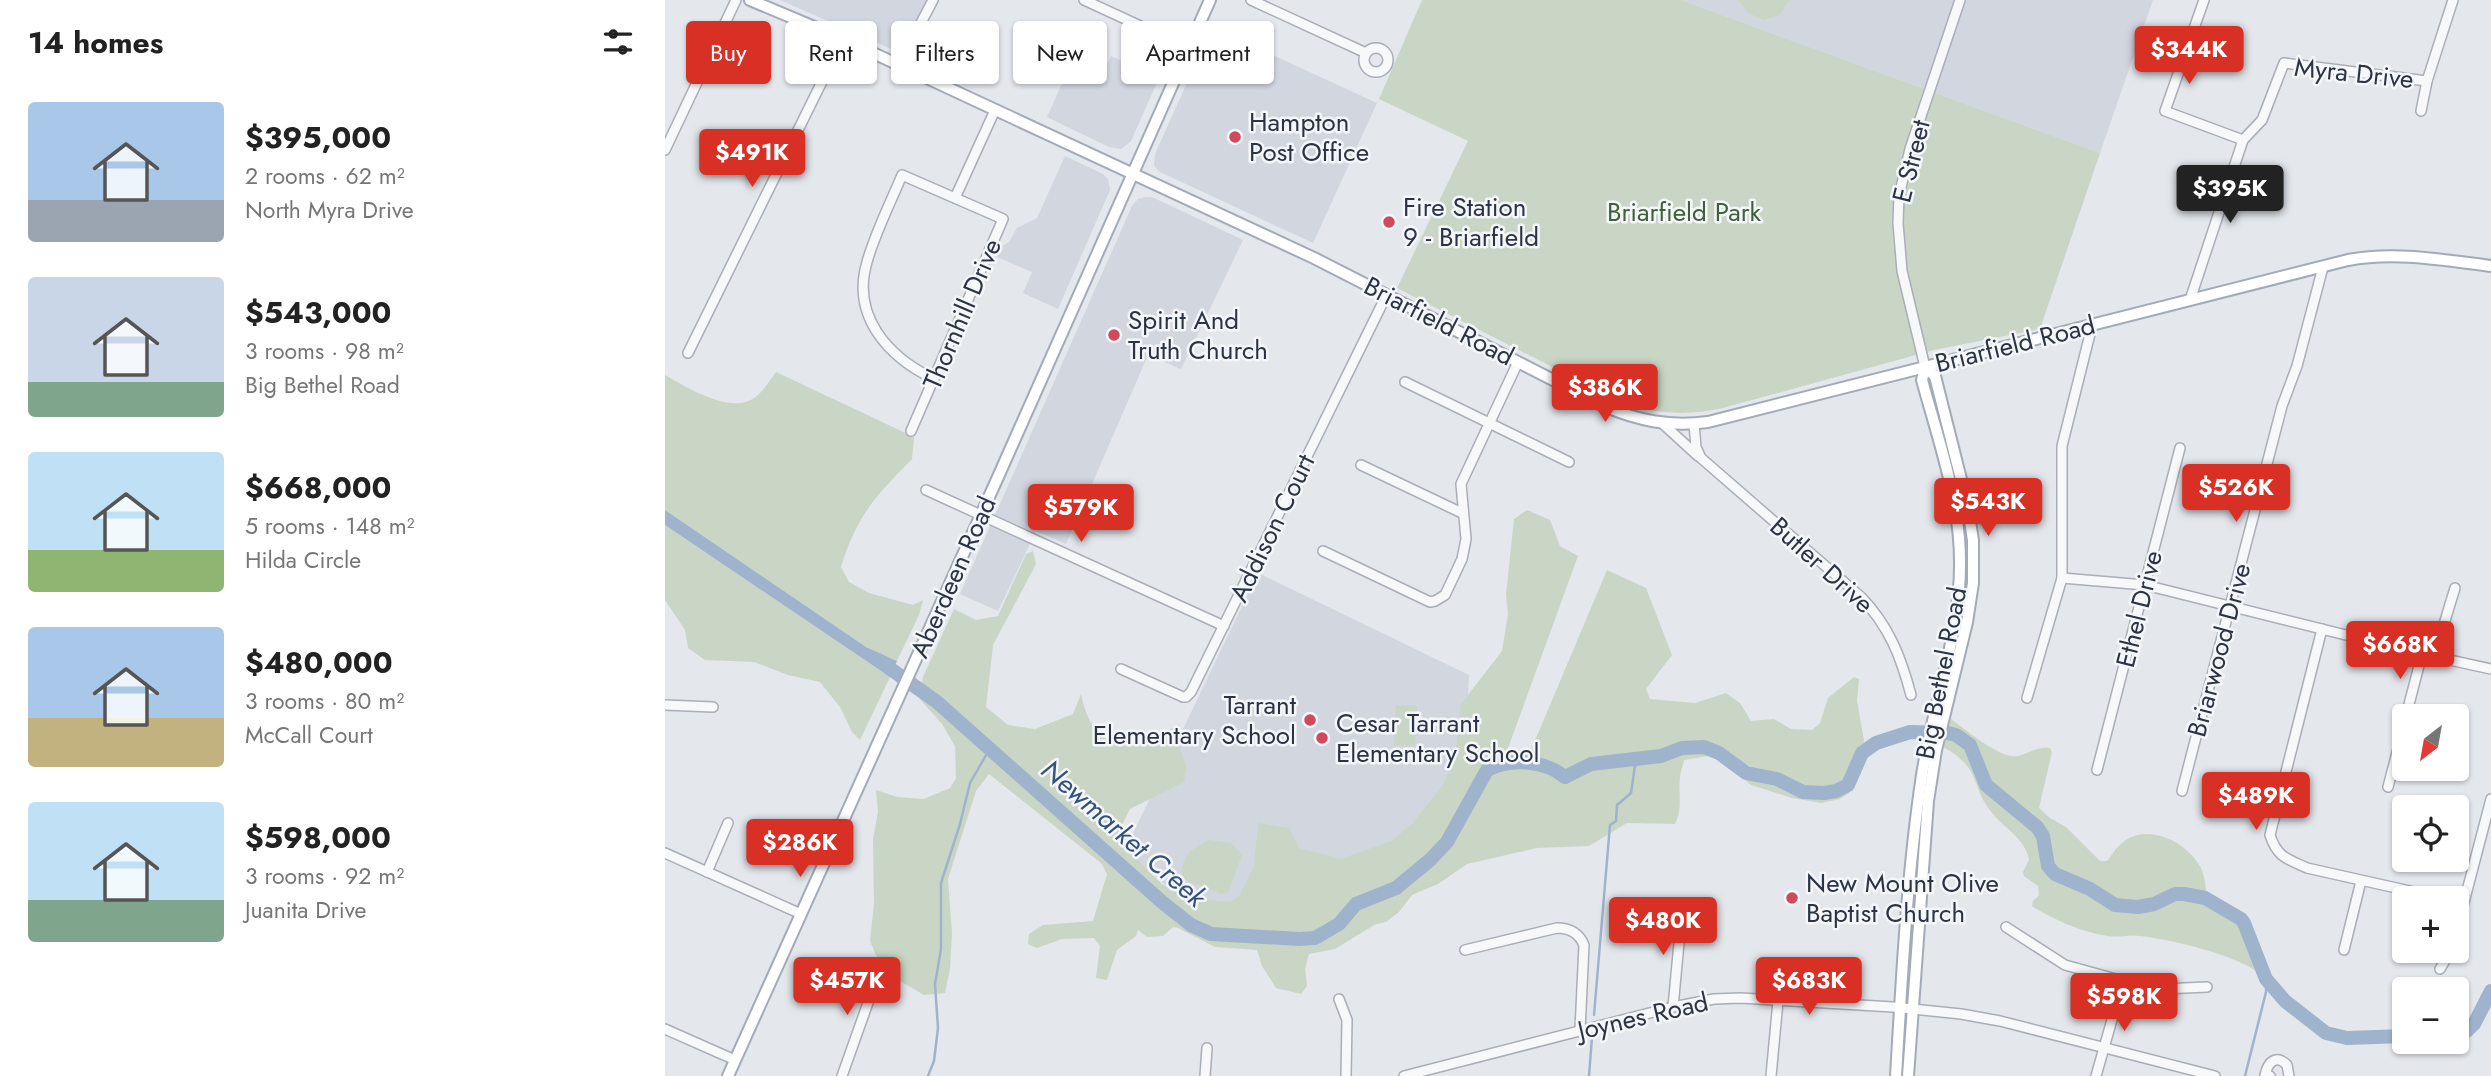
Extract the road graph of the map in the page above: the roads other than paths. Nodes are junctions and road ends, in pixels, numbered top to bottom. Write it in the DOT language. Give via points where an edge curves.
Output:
graph roads {
  1 [pos="736,0"];
  2 [pos="750,0"];
  3 [pos="933,0"];
  4 [pos="1084,0"];
  5 [pos="1210,0"];
  6 [pos="1251,0"];
  7 [pos="1960,0"];
  8 [pos="2204,0"];
  9 [pos="2453,0"];
  10 [pos="800,21"];
  11 [pos="922,21"];
  12 [pos="1130,21"];
  13 [pos="1200,21"];
  14 [pos="1366,53"];
  15 [pos="2427,81"];
  16 [pos="821,84"];
  17 [pos="940,84"];
  18 [pos="1172,84"];
  19 [pos="995,110"];
  20 [pos="2421,111"];
  21 [pos="2243,140"];
  22 [pos="665,150"];
  23 [pos="1132,173"];
  24 [pos="955,198"];
  25 [pos="2491,266"];
  26 [pos="2323,267"];
  27 [pos="1387,294"];
  28 [pos="2190,300"];
  29 [pos="2092,326"];
  30 [pos="688,353"];
  31 [pos="1518,362"];
  32 [pos="1925,367"];
  33 [pos="934,379"];
  34 [pos="1405,382"];
  35 [pos="1488,422"];
  36 [pos="1663,424"];
  37 [pos="1694,424"];
  38 [pos="911,430"];
  39 [pos="2180,448"];
  40 [pos="1701,458"];
  41 [pos="1569,462"];
  42 [pos="1361,465"];
  43 [pos="926,490"];
  44 [pos="1462,513"];
  45 [pos="981,515"];
  46 [pos="1323,551"];
  47 [pos="2062,578"];
  48 [pos="2145,584"];
  49 [pos="2455,588"];
  50 [pos="2230,605"];
  51 [pos="1224,626"];
  52 [pos="2322,629"];
  53 [pos="2422,654"];
  54 [pos="2434,657"];
  55 [pos="1121,669"];
  56 [pos="2491,669"];
  57 [pos="1911,695"];
  58 [pos="2027,698"];
  59 [pos="2409,704"];
  60 [pos="665,705"];
  61 [pos="713,707"];
  62 [pos="2097,770"];
  63 [pos="2392,772"];
  64 [pos="2388,787"];
  65 [pos="2182,791"];
  66 [pos="2491,799"];
  67 [pos="728,823"];
  68 [pos="665,853"];
  69 [pos="707,872"];
  70 [pos="2361,881"];
  71 [pos="2465,886"];
  72 [pos="2392,888"];
  73 [pos="1682,911"];
  74 [pos="801,914"];
  75 [pos="2006,928"];
  76 [pos="1465,950"];
  77 [pos="2344,950"];
  78 [pos="2443,963"];
  79 [pos="2440,968"];
  80 [pos="880,969"];
  81 [pos="2123,981"];
  82 [pos="2207,987"];
  83 [pos="1339,999"];
  84 [pos="1778,1001"];
  85 [pos="1673,1007"];
  86 [pos="1906,1008"];
  87 [pos="665,1029"];
  88 [pos="1580,1030"];
  89 [pos="1207,1048"];
  90 [pos="2105,1048"];
  91 [pos="735,1060"];
  92 [pos="728,1076"];
  93 [pos="842,1076"];
  94 [pos="1205,1076"];
  95 [pos="1346,1076"];
  96 [pos="1404,1076"];
  97 [pos="1771,1076"];
  98 [pos="1896,1076"];
  99 [pos="1908,1076"];
  100 [pos="2096,1076"];
  101 [pos="2215,1076"];
  102 [pos="2267,1076"];
  103 [pos="2289,1076"];
  1 -- 22 [label="street"];
  2 -- 10 [label="main road, Briarfield Road"];
  3 -- 11 [label="street"];
  4 -- 12 [label="street"];
  5 -- 13 [label="main road, Aberdeen Road"];
  6 -- 14 [label="street"];
  7 -- 32 [label="street, E Street" via="1899,196 1902,271"];
  8 -- 21 [label="street" via="2165,111"];
  9 -- 15 [label="street"];
  15 -- 20 [label="street"];
  15 -- 21 [label="street, Myra Drive" via="2284,64 2262,120"];
  16 -- 30 [label="street"];
  17 -- 19 [label="main road, Briarfield Road"];
  18 -- 23 [label="main road, Aberdeen Road"];
  19 -- 23 [label="main road, Briarfield Road"];
  19 -- 24 [label="street"];
  21 -- 28 [label="street"];
  23 -- 27 [label="main road, Briarfield Road"];
  23 -- 45 [label="main road, Aberdeen Road"];
  24 -- 33 [label="street, Thornhill Drive" via="1003,219"];
  24 -- 33 [label="street" via="902,176 865,270 865,305 880,338 900,360"];
  25 -- 26 [label="main road, Briarfield Road" via="2369,256"];
  26 -- 28 [label="main road, Briarfield Road"];
  26 -- 50 [label="street, Briarwood Drive"];
  27 -- 31 [label="main road, Briarfield Road"];
  27 -- 51 [label="street, Addison Court"];
  28 -- 29 [label="main road, Briarfield Road"];
  29 -- 32 [label="main road, Briarfield Road"];
  29 -- 47 [label="street" via="2062,446"];
  31 -- 35 [label="street"];
  31 -- 36 [label="main road, Briarfield Road" via="1620,413"];
  32 -- 37 [label="main road, Briarfield Road"];
  32 -- 86 [label="main road, Big Bethel Road" via="1922,380 1957,516 1960,559 1955,617 1932,749"];
  33 -- 38 [label="street, Thornhill Drive"];
  34 -- 35 [label="street"];
  35 -- 41 [label="street"];
  35 -- 44 [label="street" via="1461,484"];
  36 -- 37 [label="main road, Briarfield Road"];
  36 -- 40 [label="street, Butler Drive"];
  37 -- 40 [label="street"];
  39 -- 48 [label="street, Ethel Drive"];
  40 -- 57 [label="street, Butler Drive" via="1876,613 1901,657"];
  42 -- 44 [label="street"];
  43 -- 45 [label="street"];
  44 -- 46 [label="street" via="1466,539 1462,559 1445,595 1435,601"];
  45 -- 51 [label="street"];
  45 -- 74 [label="main road, Aberdeen Road"];
  47 -- 48 [label="street"];
  47 -- 58 [label="street"];
  48 -- 50 [label="street"];
  48 -- 62 [label="street, Ethel Drive"];
  49 -- 54 [label="street"];
  50 -- 52 [label="street"];
  50 -- 65 [label="street, Briarwood Drive"];
  51 -- 55 [label="street, Addison Court" via="1187,697"];
  52 -- 53 [label="street"];
  52 -- 70 [label="street" via="2270,835 2275,849 2286,859"];
  53 -- 54 [label="street"];
  53 -- 59 [label="street"];
  54 -- 56 [label="street"];
  60 -- 61 [label="street"];
  63 -- 64 [label="street"];
  66 -- 71 [label="street"];
  67 -- 69 [label="street"];
  68 -- 69 [label="street"];
  69 -- 74 [label="street"];
  70 -- 72 [label="street"];
  70 -- 77 [label="street"];
  73 -- 85 [label="street"];
  74 -- 91 [label="main road, Aberdeen Road"];
  75 -- 81 [label="street" via="2065,965"];
  76 -- 88 [label="street" via="1557,928 1574,932 1584,945"];
  78 -- 79 [label="street"];
  80 -- 93 [label="street"];
  81 -- 82 [label="street" via="2163,989"];
  81 -- 90 [label="street"];
  83 -- 95 [label="street" via="1347,1020"];
  84 -- 85 [label="street, Joynes Road" via="1726,998"];
  84 -- 86 [label="street, Joynes Road"];
  84 -- 97 [label="street"];
  85 -- 88 [label="street, Joynes Road"];
  86 -- 90 [label="street, Joynes Road" via="2000,1021"];
  86 -- 98 [label="main road, Big Bethel Road"];
  86 -- 99 [label="main road, Big Bethel Road"];
  87 -- 91 [label="street"];
  88 -- 96 [label="street, Joynes Road"];
  89 -- 94 [label="street"];
  90 -- 100 [label="street"];
  90 -- 101 [label="street, Joynes Road"];
  91 -- 92 [label="main road, Aberdeen Road"];
  102 -- 103 [label="street" via="2270,1062 2280,1060 2287,1065"];
}
